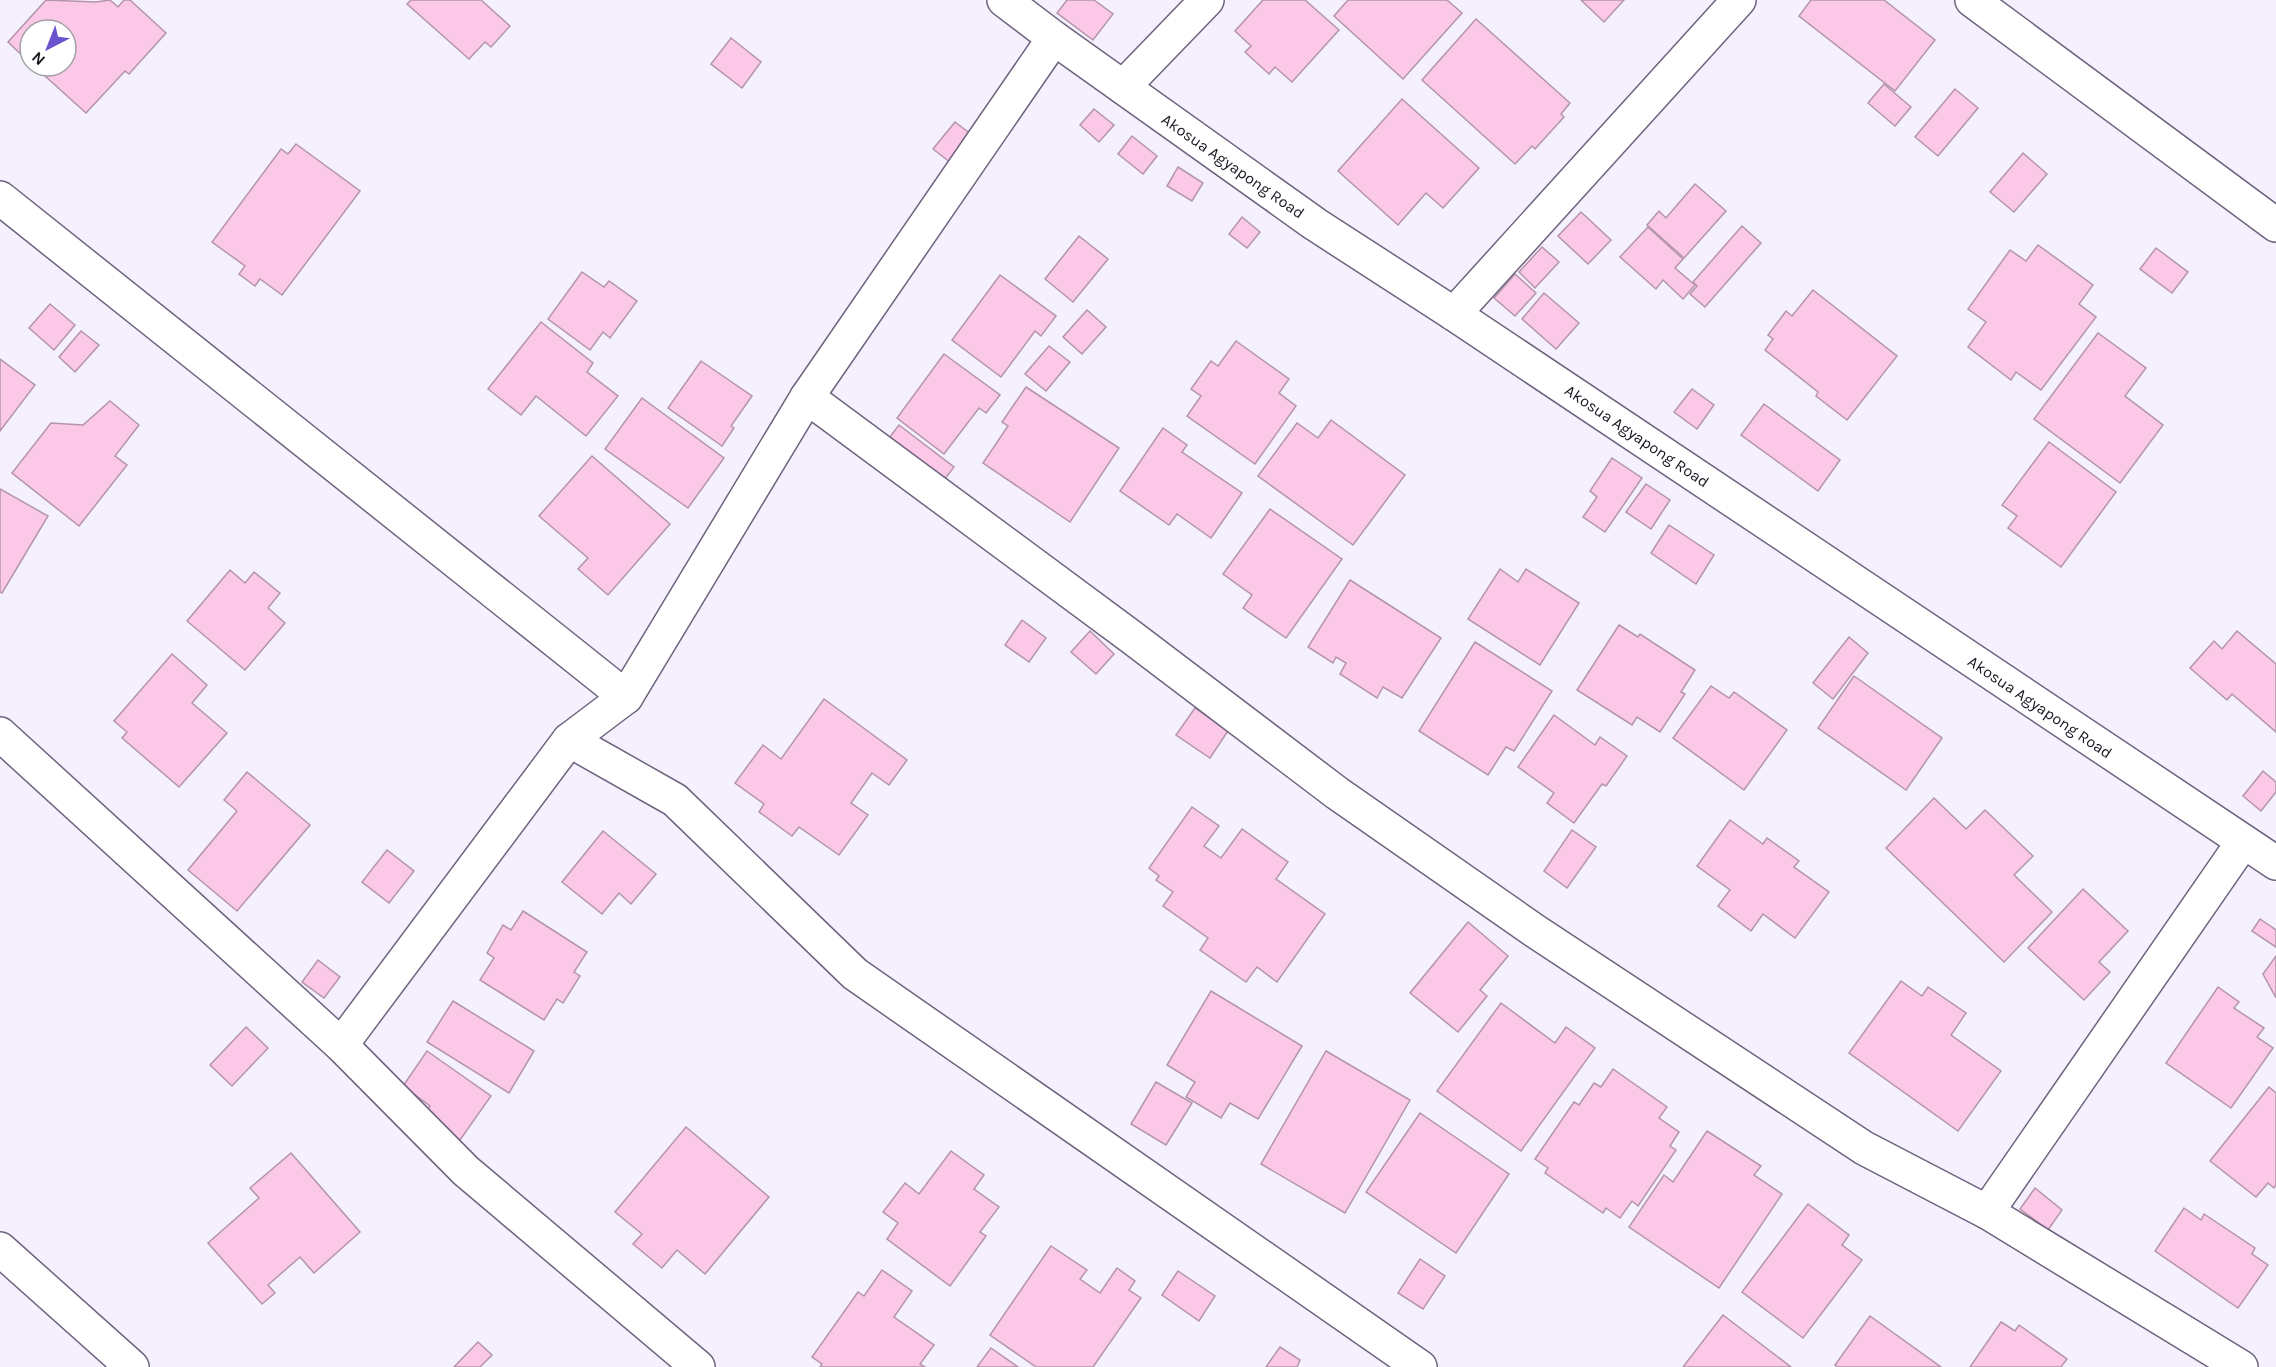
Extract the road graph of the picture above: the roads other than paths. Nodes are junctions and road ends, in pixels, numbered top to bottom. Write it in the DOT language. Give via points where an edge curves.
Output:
graph roads {
  1 [pos="1004,0"];
  2 [pos="1207,0"];
  3 [pos="1739,0"];
  4 [pos="1972,0"];
  5 [pos="1054,38"];
  6 [pos="1123,87"];
  7 [pos="0,198"];
  8 [pos="2276,225"];
  9 [pos="1454,314"];
  10 [pos="807,397"];
  11 [pos="626,697"];
  12 [pos="0,734"];
  13 [pos="569,740"];
  14 [pos="2243,842"];
  15 [pos="2276,863"];
  16 [pos="341,1045"];
  17 [pos="1988,1212"];
  18 [pos="0,1249"];
  19 [pos="132,1367"];
  20 [pos="698,1367"];
  21 [pos="1420,1367"];
  22 [pos="2241,1367"];
  1 -- 5 [label="street, Akosua Agyapong Road"];
  2 -- 6 [label="street"];
  3 -- 9 [label="street"];
  4 -- 8 [label="street"];
  5 -- 6 [label="street, Akosua Agyapong Road"];
  5 -- 10 [label="street"];
  6 -- 9 [label="street, Akosua Agyapong Road" via="1315,224"];
  7 -- 11 [label="street"];
  9 -- 14 [label="street, Akosua Agyapong Road"];
  10 -- 11 [label="street"];
  10 -- 17 [label="street" via="1337,793 1526,924 1864,1148"];
  11 -- 13 [label="street"];
  12 -- 16 [label="street"];
  13 -- 16 [label="street"];
  13 -- 21 [label="street" via="675,800 855,974"];
  14 -- 15 [label="street, Akosua Agyapong Road"];
  14 -- 17 [label="street"];
  16 -- 20 [label="street" via="466,1171"];
  17 -- 22 [label="street"];
  18 -- 19 [label="street"];
}
